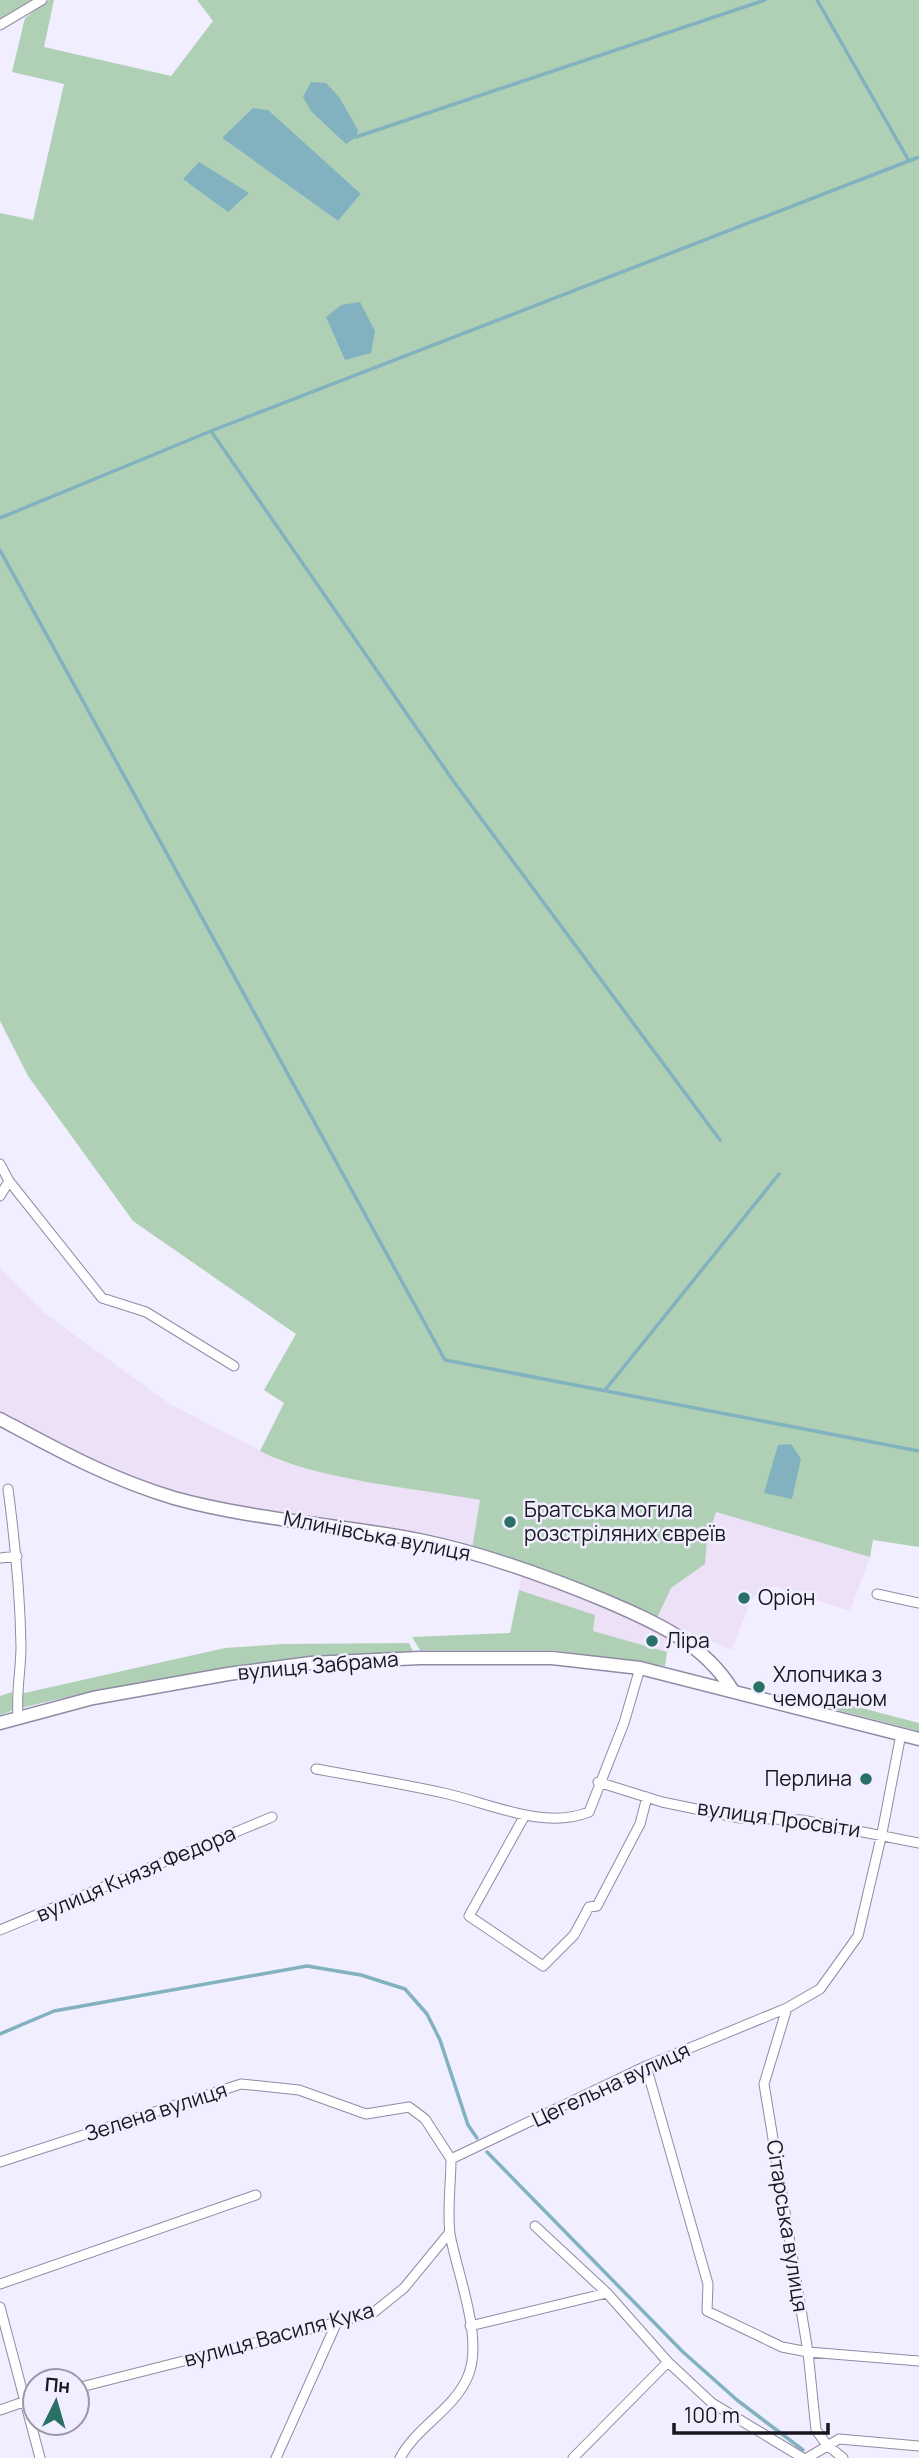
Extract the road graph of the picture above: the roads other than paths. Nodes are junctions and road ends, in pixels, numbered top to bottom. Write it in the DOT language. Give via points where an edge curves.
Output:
graph roads {
  1 [pos="42,0"];
  2 [pos="0,25"];
  3 [pos="0,1164"];
  4 [pos="9,1181"];
  5 [pos="0,1196"];
  6 [pos="234,1366"];
  7 [pos="0,1419"];
  8 [pos="8,1489"];
  9 [pos="17,1556"];
  10 [pos="0,1558"];
  11 [pos="877,1594"];
  12 [pos="919,1603"];
  13 [pos="640,1668"];
  14 [pos="733,1691"];
  15 [pos="18,1716"];
  16 [pos="0,1723"];
  17 [pos="901,1734"];
  18 [pos="919,1738"];
  19 [pos="316,1769"];
  20 [pos="598,1782"];
  21 [pos="647,1797"];
  22 [pos="526,1815"];
  23 [pos="272,1817"];
  24 [pos="882,1833"];
  25 [pos="919,1843"];
  26 [pos="0,1930"];
  27 [pos="787,2008"];
  28 [pos="646,2066"];
  29 [pos="451,2159"];
  30 [pos="0,2162"];
  31 [pos="256,2195"];
  32 [pos="535,2226"];
  33 [pos="450,2232"];
  34 [pos="0,2284"];
  35 [pos="607,2293"];
  36 [pos="0,2307"];
  37 [pos="337,2322"];
  38 [pos="470,2326"];
  39 [pos="808,2352"];
  40 [pos="919,2361"];
  41 [pos="668,2362"];
  42 [pos="91,2384"];
  43 [pos="21,2389"];
  44 [pos="21,2402"];
  45 [pos="0,2410"];
  46 [pos="34,2437"];
  47 [pos="827,2445"];
  48 [pos="919,2446"];
  49 [pos="40,2458"];
  50 [pos="276,2458"];
  51 [pos="400,2458"];
  52 [pos="573,2458"];
  53 [pos="805,2458"];
  54 [pos="844,2458"];
  1 -- 2 [label="street"];
  3 -- 4 [label="street"];
  4 -- 5 [label="street"];
  4 -- 6 [label="street" via="102,1298 146,1312"];
  7 -- 14 [label="main road, Млинівська вулиця" via="107,1476 174,1498 422,1541 499,1561 655,1622 695,1647"];
  8 -- 9 [label="street"];
  9 -- 10 [label="street"];
  9 -- 15 [label="street"];
  11 -- 12 [label="street"];
  13 -- 14 [label="main road, вулиця Забрама"];
  13 -- 15 [label="main road, вулиця Забрама" via="552,1658 311,1663 93,1698"];
  13 -- 20 [label="street"];
  14 -- 17 [label="main road, вулиця Забрама"];
  15 -- 16 [label="main road, вулиця Забрама"];
  17 -- 18 [label="main road, вулиця Забрама"];
  17 -- 24 [label="street, Цегельна вулиця"];
  19 -- 22 [label="street" via="447,1794"];
  20 -- 21 [label="street, вулиця Просвіти"];
  20 -- 22 [label="street" via="589,1812 576,1817"];
  21 -- 22 [label="street" via="640,1824 597,1906 589,1907 574,1935 543,1966 469,1916"];
  21 -- 24 [label="street, вулиця Просвіти" via="740,1818 802,1820"];
  23 -- 26 [label="street, вулиця Князя Федора"];
  24 -- 25 [label="street, вулиця Просвіти"];
  24 -- 27 [label="street, Цегельна вулиця" via="858,1936 820,1989"];
  27 -- 28 [label="street, Цегельна вулиця"];
  27 -- 39 [label="street, Сітарська вулиця" via="764,2084"];
  28 -- 29 [label="street, Цегельна вулиця"];
  28 -- 39 [label="street" via="708,2284 707,2311 782,2347"];
  29 -- 30 [label="street, Зелена вулиця" via="425,2119 409,2107 366,2114 299,2090 241,2084"];
  29 -- 33 [label="street"];
  31 -- 34 [label="street"];
  32 -- 35 [label="street"];
  33 -- 37 [label="street, вулиця Василя Кука" via="393,2299 373,2314"];
  33 -- 38 [label="street"];
  35 -- 38 [label="street"];
  35 -- 41 [label="street"];
  36 -- 43 [label="street"];
  37 -- 42 [label="street, вулиця Василя Кука"];
  37 -- 50 [label="street"];
  38 -- 51 [label="street" via="468,2377"];
  39 -- 40 [label="street"];
  39 -- 47 [label="street, Сітарська вулиця" via="816,2430"];
  41 -- 52 [label="street"];
  41 -- 53 [label="street" via="712,2403"];
  44 -- 45 [label="street"];
  46 -- 49 [label="street"];
  47 -- 48 [label="street" via="839,2439"];
  47 -- 53 [label="street"];
  47 -- 54 [label="street"];
}
